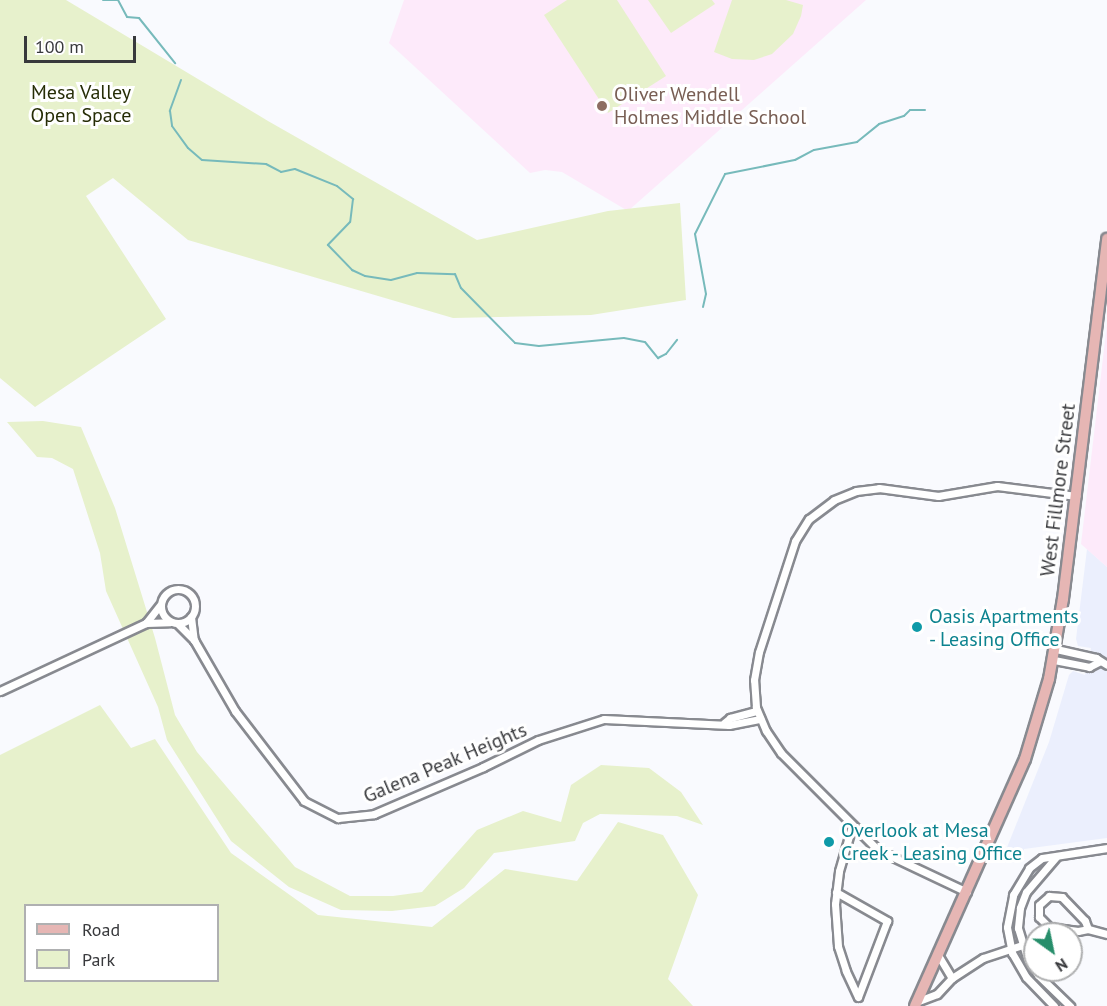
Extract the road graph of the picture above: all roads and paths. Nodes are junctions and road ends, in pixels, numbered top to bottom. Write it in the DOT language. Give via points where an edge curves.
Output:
graph roads {
  1 [pos="1107,239"];
  2 [pos="1076,496"];
  3 [pos="160,605"];
  4 [pos="191,617"];
  5 [pos="170,622"];
  6 [pos="146,623"];
  7 [pos="178,624"];
  8 [pos="194,640"];
  9 [pos="1055,654"];
  10 [pos="1107,665"];
  11 [pos="0,691"];
  12 [pos="757,711"];
  13 [pos="760,719"];
  14 [pos="723,723"];
  15 [pos="852,826"];
  16 [pos="1107,848"];
  17 [pos="1056,857"];
  18 [pos="836,892"];
  19 [pos="967,892"];
  20 [pos="1088,929"];
  21 [pos="1107,934"];
  22 [pos="1022,945"];
  23 [pos="1011,949"];
  24 [pos="938,955"];
  25 [pos="952,978"];
  26 [pos="916,1004"];
  27 [pos="1054,1006"];
  28 [pos="1070,1006"];
  1 -- 2 [label="main road, West Fillmore Street"];
  2 -- 9 [label="main road, West Fillmore Street"];
  2 -- 12 [label="street" via="997,486 938,496 879,488 844,495 825,505 801,529 789,557 755,665"];
  3 -- 4 [label="street" via="168,591 185,591 194,601"];
  3 -- 5 [label="street"];
  3 -- 6 [label="street"];
  4 -- 7 [label="street"];
  4 -- 8 [label="street"];
  5 -- 6 [label="street"];
  5 -- 7 [label="street"];
  6 -- 11 [label="street"];
  7 -- 8 [label="street"];
  8 -- 14 [label="street, Galena Peak Heights" via="230,703 304,801 338,818 374,814 538,740 604,719"];
  9 -- 10 [label="street" via="1089,667 1099,662"];
  9 -- 19 [label="main road, West Fillmore Street" via="1025,759"];
  12 -- 13 [label="street"];
  12 -- 14 [label="street, Galena Peak Heights"];
  13 -- 14 [label="street, Galena Peak Heights"];
  13 -- 15 [label="street" via="781,753"];
  15 -- 18 [label="street"];
  15 -- 19 [label="street" via="886,856"];
  16 -- 17 [label="street"];
  17 -- 22 [label="street" via="1023,900 1018,928"];
  17 -- 23 [label="street" via="1036,862 1017,886 1008,915"];
  18 -- 18 [label="street" via="838,946 858,997 886,921"];
  19 -- 24 [label="main road, West Fillmore Street"];
  20 -- 20 [label="street" via="1062,897 1049,896 1039,905 1039,917 1049,927"];
  20 -- 21 [label="street"];
  22 -- 23 [label="street"];
  22 -- 28 [label="street" via="1038,975"];
  23 -- 25 [label="street" via="983,958"];
  23 -- 27 [label="street" via="1026,977"];
  24 -- 25 [label="street"];
  24 -- 26 [label="main road, West Fillmore Street"];
  25 -- 26 [label="street" via="937,994"];
}
